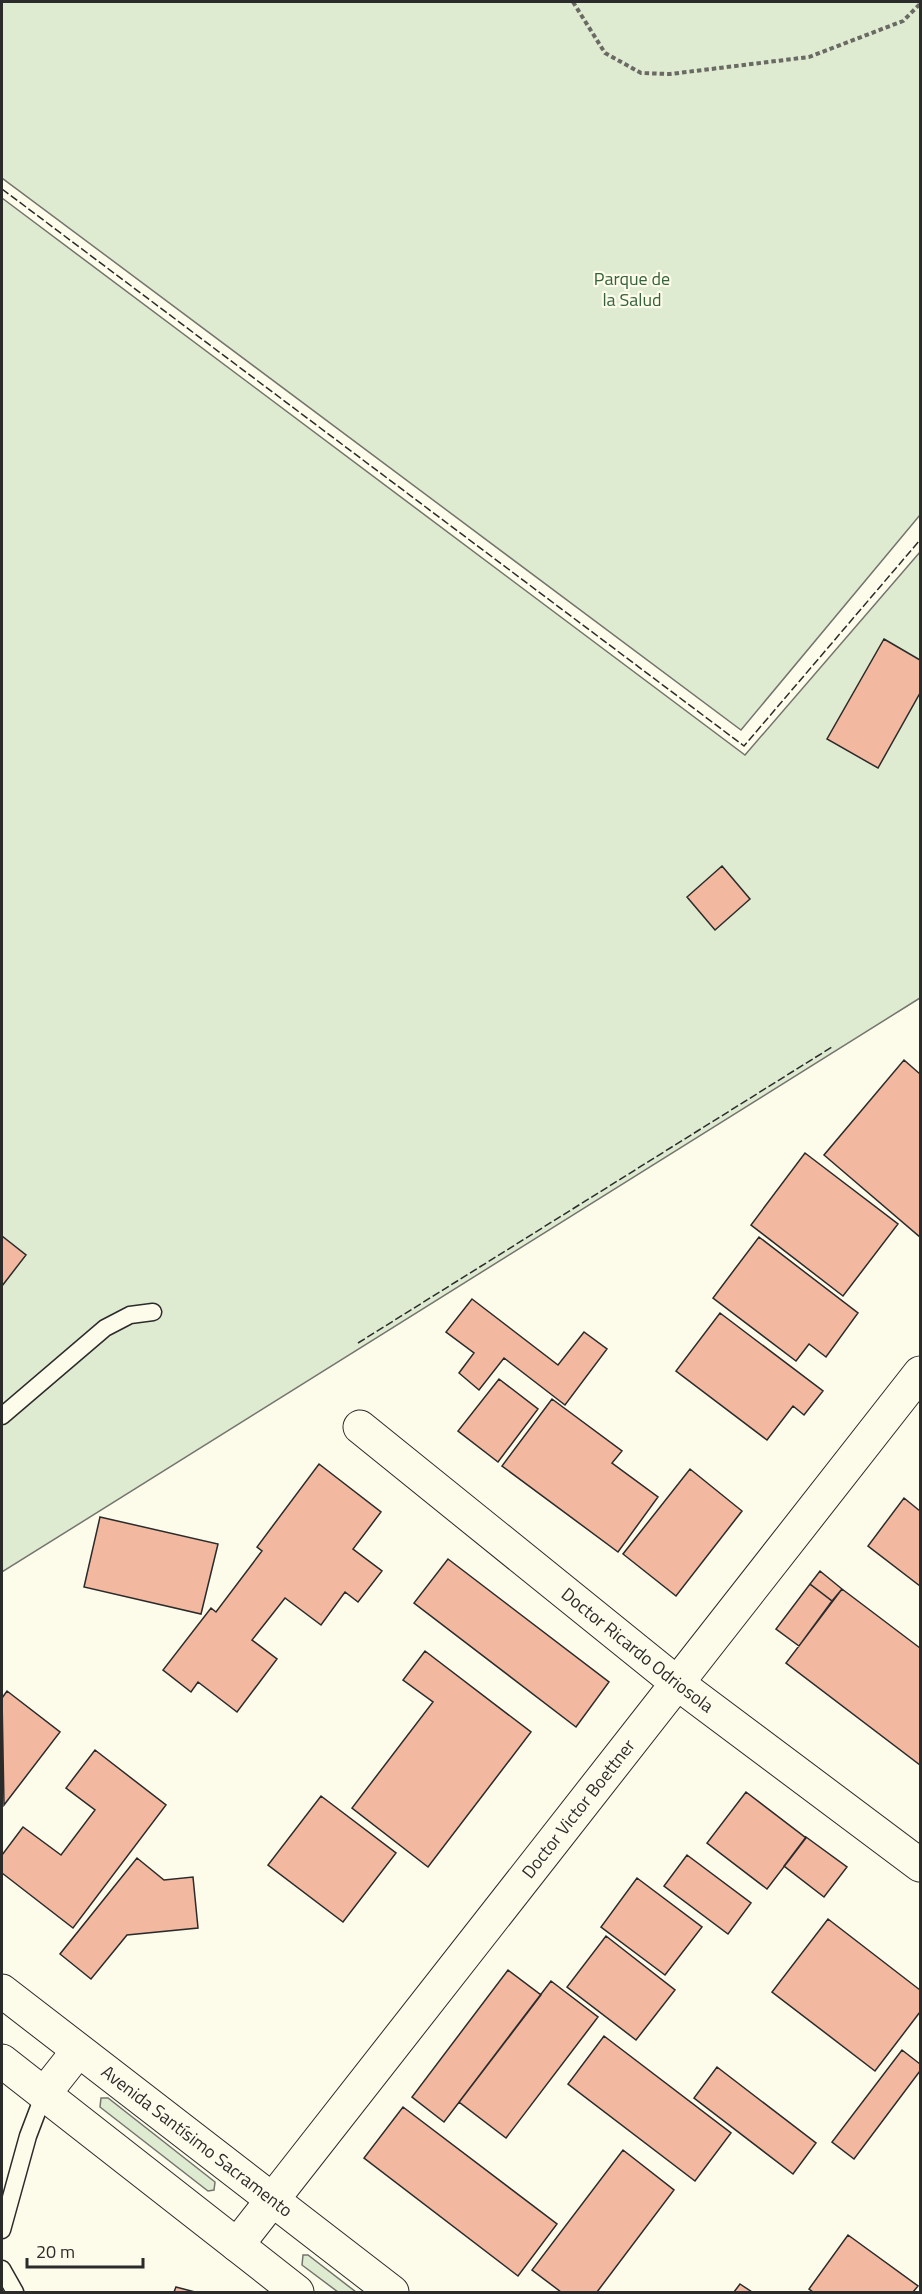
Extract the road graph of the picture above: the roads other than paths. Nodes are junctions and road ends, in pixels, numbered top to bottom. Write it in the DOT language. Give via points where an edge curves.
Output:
graph roads {
  1 [pos="153,1312"];
  2 [pos="921,1372"];
  3 [pos="2,1416"];
  4 [pos="360,1427"];
  5 [pos="677,1683"];
  6 [pos="921,1865"];
  7 [pos="2,1991"];
  8 [pos="78,2051"];
  9 [pos="2,2061"];
  10 [pos="44,2094"];
  11 [pos="273,2199"];
  12 [pos="2,2230"];
  13 [pos="237,2245"];
  14 [pos="2,2269"];
  15 [pos="15,2292"];
  16 [pos="297,2292"];
  17 [pos="392,2292"];
  1 -- 3 [label="lane" via="130,1315 105,1328"];
  2 -- 5 [label="street, Doctor Victor Boettner"];
  4 -- 5 [label="street, Doctor Ricardo Odriosola"];
  5 -- 6 [label="street, Doctor Ricardo Odriosola"];
  5 -- 11 [label="street, Doctor Victor Boettner"];
  7 -- 8 [label="street, Avenida Santísimo Sacramento"];
  8 -- 10 [label="street"];
  8 -- 11 [label="street, Avenida Santísimo Sacramento"];
  9 -- 10 [label="street"];
  10 -- 12 [label="lane"];
  10 -- 13 [label="street"];
  11 -- 13 [label="street, Doctor Victor Boettner"];
  11 -- 17 [label="street, Avenida Santísimo Sacramento"];
  13 -- 16 [label="street"];
  14 -- 15 [label="lane"];
}
